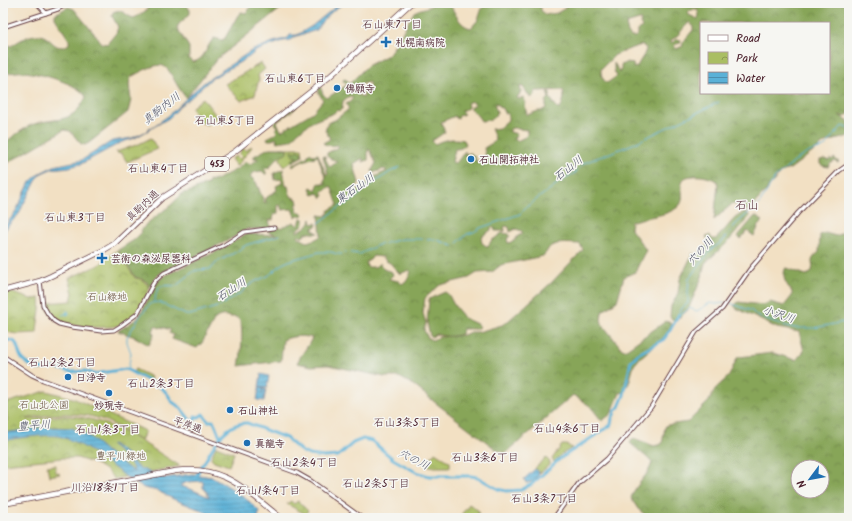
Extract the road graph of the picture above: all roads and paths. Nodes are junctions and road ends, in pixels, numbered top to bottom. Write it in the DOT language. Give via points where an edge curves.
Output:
graph roads {
  1 [pos="37,3"];
  2 [pos="69,3"];
  3 [pos="411,3"];
  4 [pos="46,13"];
  5 [pos="3,27"];
  6 [pos="849,164"];
  7 [pos="274,228"];
  8 [pos="40,281"];
  9 [pos="3,292"];
  10 [pos="3,356"];
  11 [pos="3,504"];
  12 [pos="280,518"];
  13 [pos="362,518"];
  14 [pos="554,518"];
  1 -- 4 [label="street"];
  2 -- 4 [label="street"];
  3 -- 8 [label="highway, 真駒内通 / 453" via="328,78 234,152 162,198 114,244"];
  4 -- 5 [label="street"];
  6 -- 14 [label="street" via="798,213 750,269 722,309 696,332 651,407 607,459 579,483"];
  7 -- 8 [label="street" via="244,232 224,245 164,273 154,282 137,314 114,330 72,327 54,321 43,305"];
  8 -- 9 [label="highway, 真駒内通 / 453"];
  10 -- 13 [label="street, 平岸通" via="43,380 297,473 311,480"];
  11 -- 12 [label="highway" via="175,471 204,470 232,480"];
}
